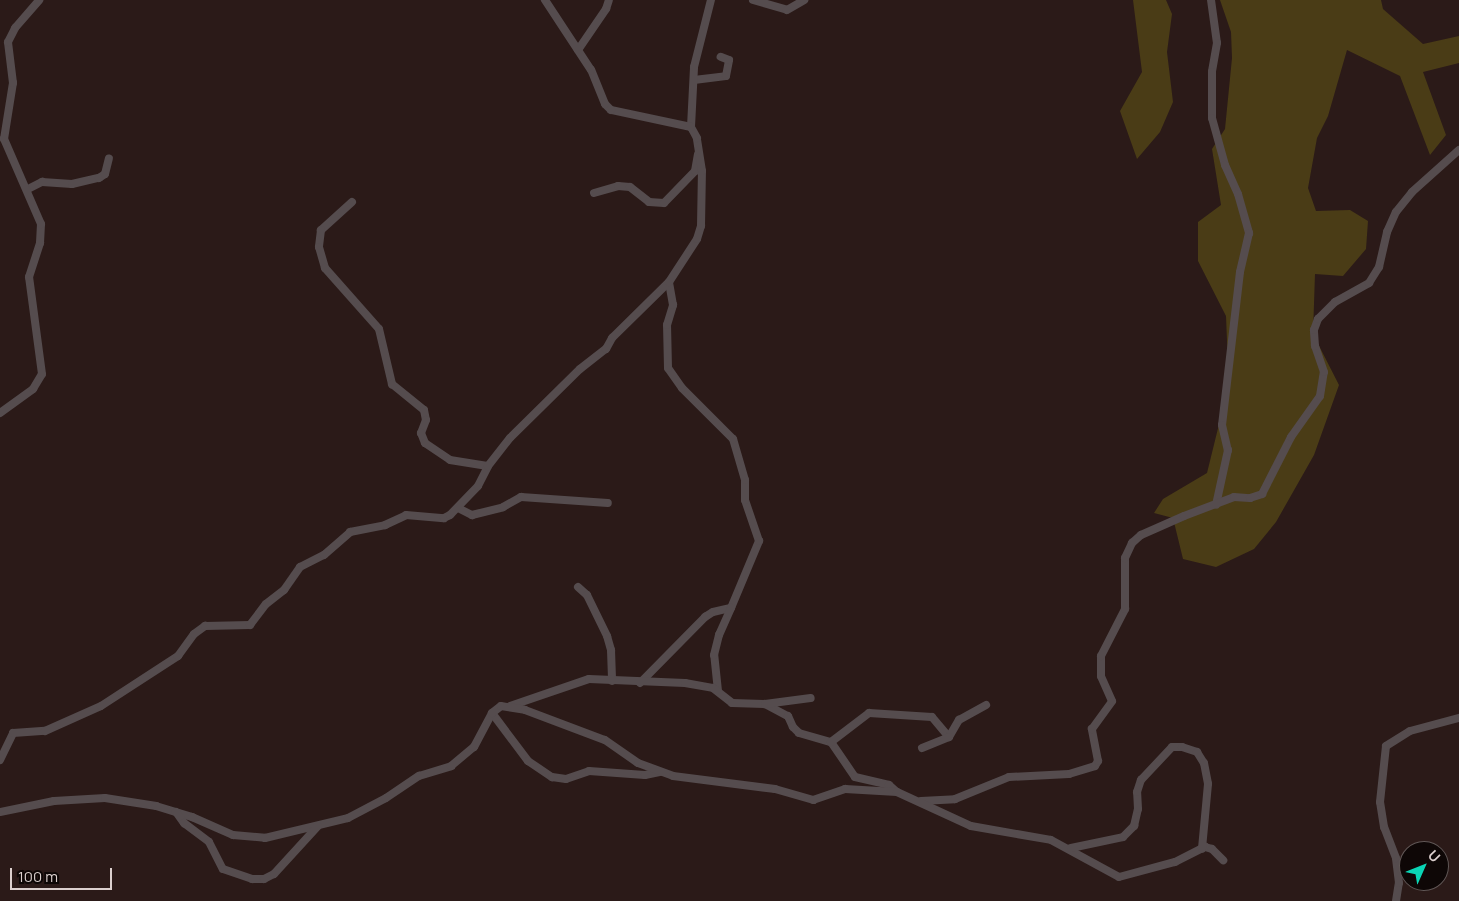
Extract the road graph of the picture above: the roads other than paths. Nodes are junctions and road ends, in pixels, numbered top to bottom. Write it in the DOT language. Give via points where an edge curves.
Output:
graph roads {
  1 [pos="39,0"];
  2 [pos="545,0"];
  3 [pos="609,0"];
  4 [pos="711,0"];
  5 [pos="753,0"];
  6 [pos="804,0"];
  7 [pos="1211,0"];
  8 [pos="578,50"];
  9 [pos="721,57"];
  10 [pos="694,80"];
  11 [pos="690,126"];
  12 [pos="2,139"];
  13 [pos="699,144"];
  14 [pos="1459,150"];
  15 [pos="110,158"];
  16 [pos="28,189"];
  17 [pos="594,193"];
  18 [pos="352,202"];
  19 [pos="669,282"];
  20 [pos="0,413"];
  21 [pos="488,466"];
  22 [pos="608,503"];
  23 [pos="1216,505"];
  24 [pos="458,508"];
  25 [pos="578,587"];
  26 [pos="731,608"];
  27 [pos="612,681"];
  28 [pos="640,683"];
  29 [pos="718,691"];
  30 [pos="811,698"];
  31 [pos="764,704"];
  32 [pos="986,705"];
  33 [pos="510,706"];
  34 [pos="492,713"];
  35 [pos="1459,718"];
  36 [pos="949,736"];
  37 [pos="831,742"];
  38 [pos="922,748"];
  39 [pos="0,760"];
  40 [pos="661,772"];
  41 [pos="897,792"];
  42 [pos="921,801"];
  43 [pos="0,812"];
  44 [pos="176,812"];
  45 [pos="318,826"];
  46 [pos="1071,848"];
  47 [pos="1202,849"];
  48 [pos="1223,860"];
  49 [pos="1396,901"];
  1 -- 12 [label="street" via="15,28 8,42 13,83"];
  2 -- 8 [label="street"];
  3 -- 8 [label="street" via="606,10"];
  4 -- 10 [label="street" via="694,67"];
  5 -- 6 [label="street" via="787,10"];
  7 -- 23 [label="street" via="1217,43 1212,72 1212,118 1249,233 1240,272 1222,425 1228,450"];
  8 -- 11 [label="street" via="592,70 605,104 611,110"];
  9 -- 10 [label="street" via="729,60 725,76"];
  10 -- 11 [label="street"];
  11 -- 13 [label="street"];
  12 -- 16 [label="street"];
  13 -- 17 [label="street" via="695,171 664,203 649,202 630,187 618,186"];
  13 -- 19 [label="street" via="701,226 697,239"];
  14 -- 23 [label="street" via="1412,192 1396,212 1387,232 1379,267 1369,283 1335,302 1318,319 1314,330 1315,346 1324,372 1320,396 1292,437 1266,488 1258,496 1234,497"];
  15 -- 16 [label="street" via="105,174 99,178 72,184 46,182"];
  16 -- 20 [label="street" via="42,229 29,277 42,374 33,389"];
  18 -- 21 [label="street" via="321,230 319,247 325,268 379,329 392,384 424,410 426,420 421,433 425,443 450,460"];
  19 -- 21 [label="street" via="612,338 606,349 580,369 510,438"];
  19 -- 26 [label="street" via="673,300 667,330 669,372 732,439 746,480 745,500 757,531 757,546"];
  21 -- 24 [label="street" via="478,486"];
  22 -- 24 [label="street" via="521,497 503,507 472,515"];
  23 -- 42 [label="street" via="1141,535 1128,550 1124,568 1125,610 1100,656 1101,676 1112,700 1092,729 1098,761 1095,766 1069,774 1009,777 955,800"];
  24 -- 39 [label="street" via="444,518 406,515 385,525 350,532 324,555 300,567 284,590 266,604 250,625 205,626 170,662 101,706 45,731 13,733"];
  25 -- 27 [label="street" via="587,595 607,636"];
  26 -- 28 [label="street" via="705,617"];
  26 -- 29 [label="street" via="714,655"];
  27 -- 28 [label="street"];
  27 -- 33 [label="street" via="582,680"];
  28 -- 29 [label="street" via="678,682"];
  29 -- 31 [label="street" via="732,703"];
  30 -- 31 [label="street"];
  31 -- 37 [label="street" via="788,716 799,733"];
  32 -- 36 [label="street" via="959,720"];
  33 -- 34 [label="street" via="497,706"];
  33 -- 40 [label="street" via="605,740 638,763"];
  34 -- 40 [label="street" via="528,761 552,776 566,779 589,771 645,775"];
  34 -- 45 [label="street" via="474,747 451,766 419,776 348,818"];
  35 -- 49 [label="street" via="1410,731 1386,746 1380,802 1384,827 1396,858 1399,883"];
  36 -- 37 [label="street" via="932,717 869,713"];
  36 -- 38 [label="street"];
  37 -- 41 [label="street" via="855,777 889,785"];
  40 -- 41 [label="street" via="732,786 774,789 813,800 845,789"];
  41 -- 42 [label="street"];
  42 -- 46 [label="street" via="971,826 1037,836"];
  43 -- 44 [label="street" via="79,798 122,801"];
  44 -- 45 [label="street" via="233,835 265,838"];
  44 -- 45 [label="street" via="209,842 223,869 252,880 264,880 274,874"];
  46 -- 47 [label="street" via="1119,877 1175,862"];
  46 -- 47 [label="street" via="1123,836 1134,826 1138,809 1136,792 1141,780 1172,747 1182,747 1197,752 1204,763 1208,784"];
  47 -- 48 [label="street" via="1212,848"];
}
